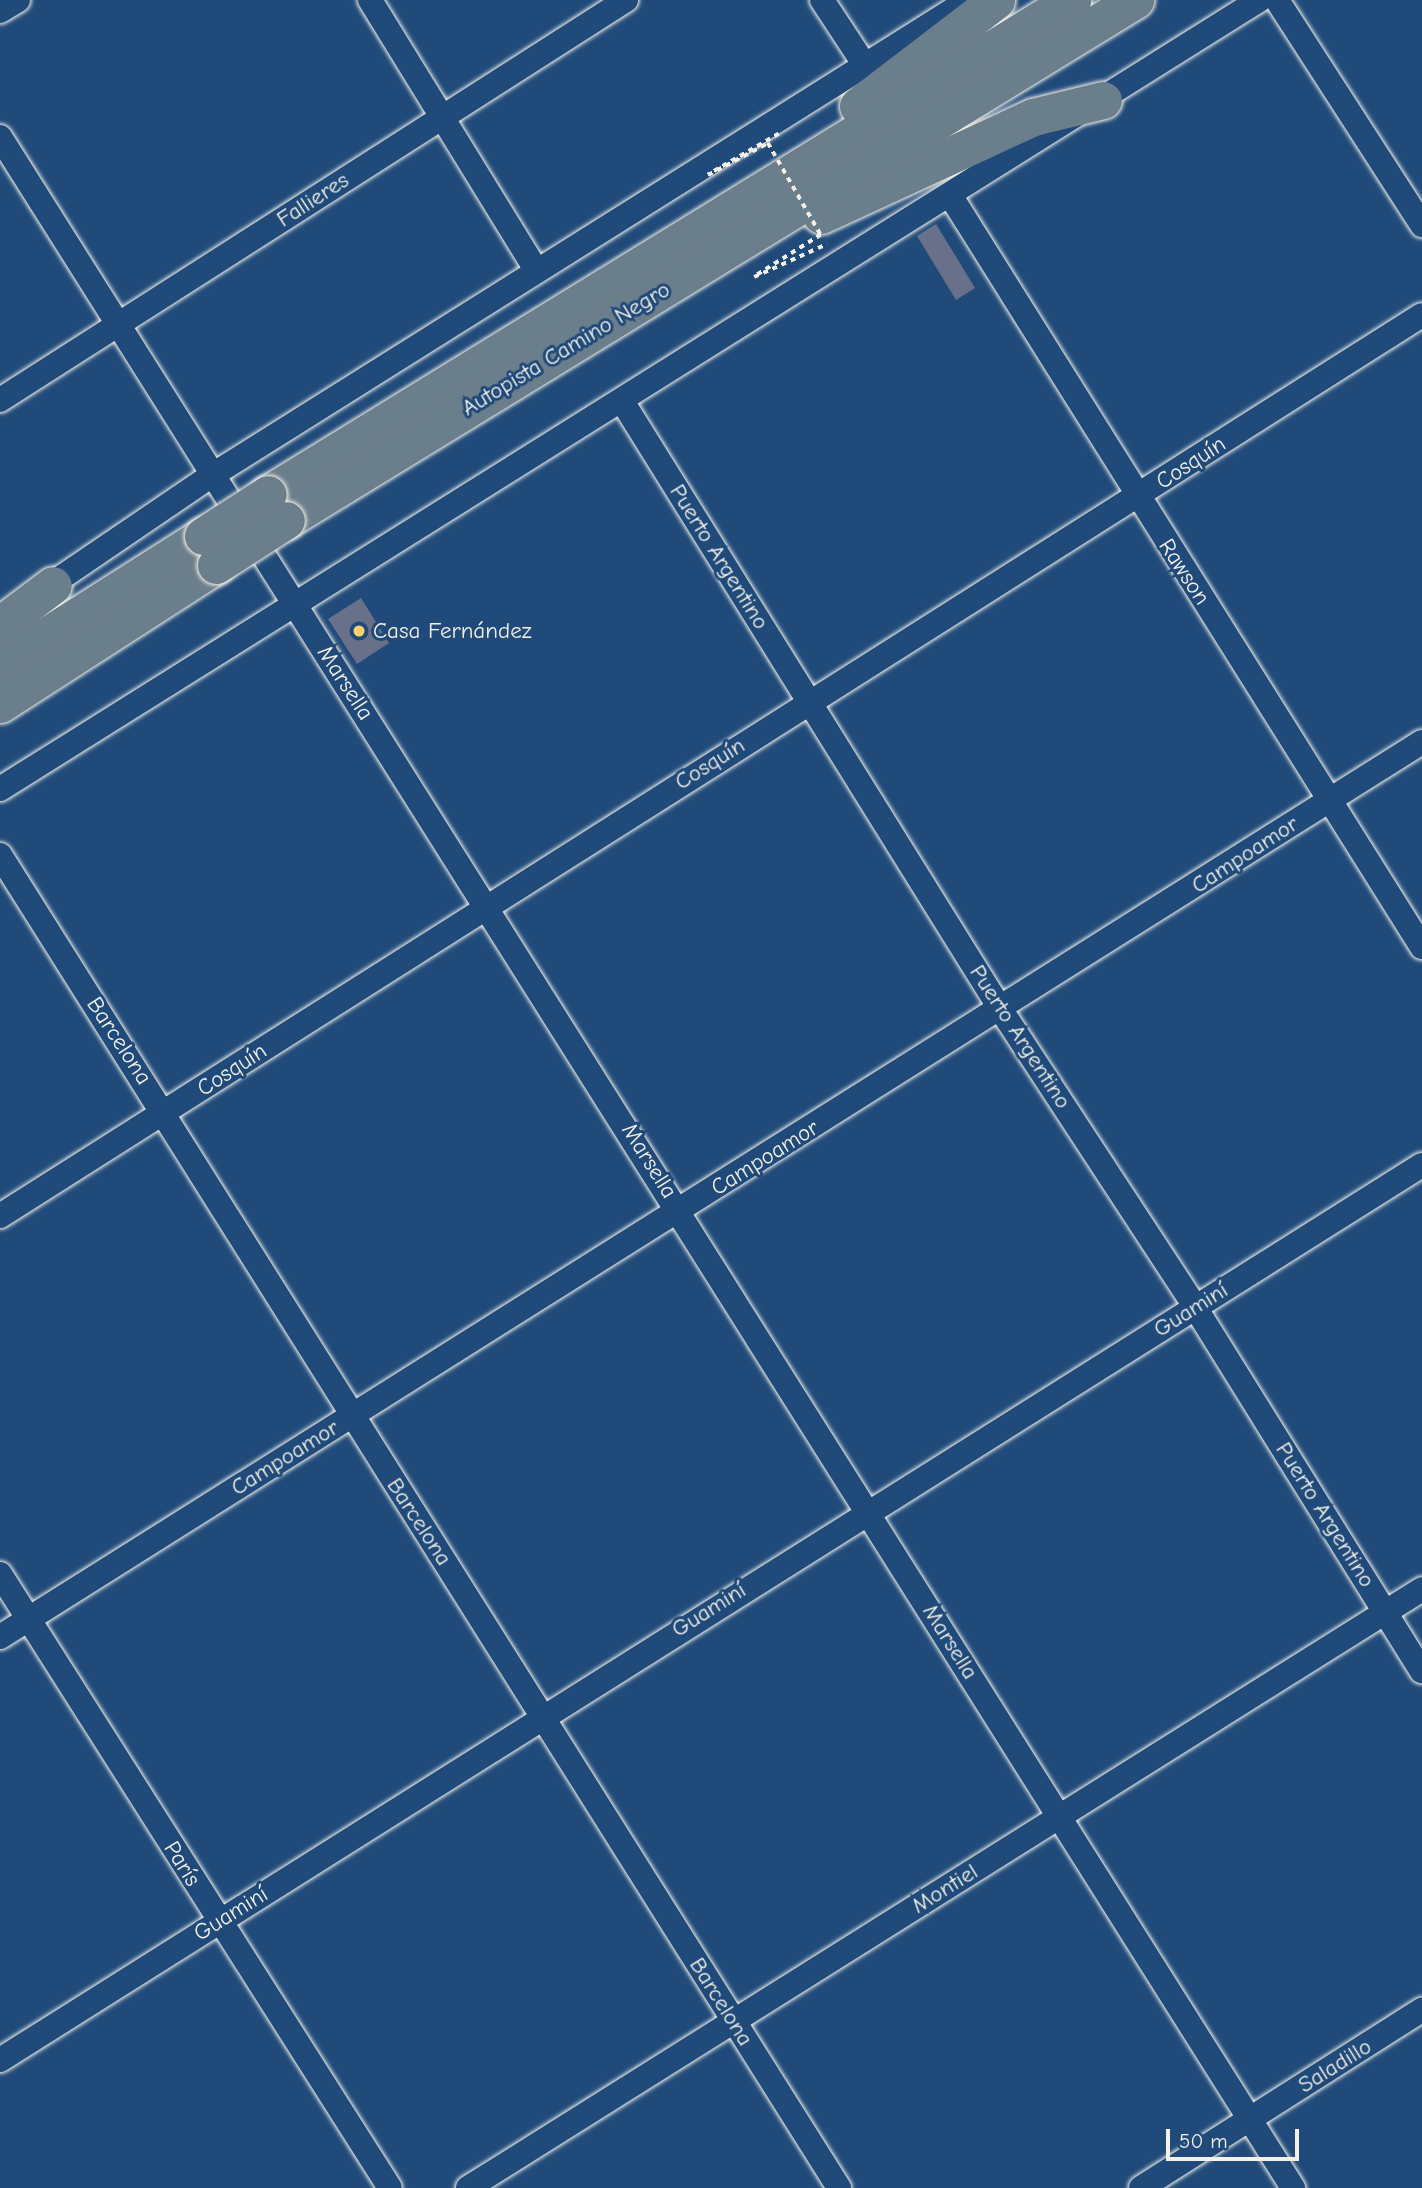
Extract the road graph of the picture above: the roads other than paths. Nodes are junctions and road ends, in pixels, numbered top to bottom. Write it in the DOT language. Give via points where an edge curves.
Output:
graph roads {
  1 [pos="18,0"];
  2 [pos="370,0"];
  3 [pos="626,0"];
  4 [pos="822,0"];
  5 [pos="970,0"];
  6 [pos="996,0"];
  7 [pos="1072,0"];
  8 [pos="1135,0"];
  9 [pos="1259,0"];
  10 [pos="1277,0"];
  11 [pos="0,11"];
  12 [pos="864,64"];
  13 [pos="1102,100"];
  14 [pos="444,117"];
  15 [pos="0,137"];
  16 [pos="950,195"];
  17 [pos="1422,225"];
  18 [pos="537,271"];
  19 [pos="680,279"];
  20 [pos="562,310"];
  21 [pos="1422,315"];
  22 [pos="117,326"];
  23 [pos="0,400"];
  24 [pos="622,401"];
  25 [pos="211,476"];
  26 [pos="1137,498"];
  27 [pos="277,507"];
  28 [pos="210,550"];
  29 [pos="53,585"];
  30 [pos="294,604"];
  31 [pos="0,616"];
  32 [pos="0,625"];
  33 [pos="0,665"];
  34 [pos="809,702"];
  35 [pos="0,704"];
  36 [pos="1422,742"];
  37 [pos="0,789"];
  38 [pos="1330,800"];
  39 [pos="0,855"];
  40 [pos="488,904"];
  41 [pos="1422,947"];
  42 [pos="1001,1010"];
  43 [pos="165,1113"];
  44 [pos="1422,1166"];
  45 [pos="680,1211"];
  46 [pos="0,1216"];
  47 [pos="1195,1307"];
  48 [pos="352,1416"];
  49 [pos="867,1511"];
  50 [pos="0,1574"];
  51 [pos="1422,1590"];
  52 [pos="1385,1613"];
  53 [pos="29,1618"];
  54 [pos="0,1637"];
  55 [pos="1422,1671"];
  56 [pos="543,1716"];
  57 [pos="1060,1817"];
  58 [pos="218,1923"];
  59 [pos="1422,2010"];
  60 [pos="733,2021"];
  61 [pos="0,2060"];
  62 [pos="1251,2120"];
  63 [pos="390,2188"];
  64 [pos="468,2188"];
  65 [pos="839,2188"];
  66 [pos="1141,2188"];
  67 [pos="1293,2188"];
  1 -- 11 [label="street"];
  2 -- 14 [label="street"];
  3 -- 14 [label="street, Fallieres"];
  4 -- 12 [label="street"];
  5 -- 12 [label="street"];
  6 -- 20 [label="highway" via="803,148 636,255"];
  7 -- 20 [label="highway, Autopista Camino Negro"];
  8 -- 19 [label="highway, Autopista Camino Negro"];
  9 -- 13 [label="street"];
  10 -- 17 [label="street"];
  12 -- 18 [label="street"];
  13 -- 16 [label="street"];
  13 -- 19 [label="highway" via="1033,117"];
  14 -- 18 [label="street"];
  14 -- 22 [label="street, Fallieres"];
  15 -- 22 [label="street, Marsella"];
  16 -- 24 [label="street"];
  16 -- 26 [label="street, Rawson"];
  18 -- 25 [label="street"];
  19 -- 27 [label="highway, Autopista Camino Negro"];
  20 -- 27 [label="highway, Autopista Camino Negro"];
  21 -- 26 [label="street, Cosquín"];
  22 -- 23 [label="street, Fallieres"];
  22 -- 25 [label="street, Marsella"];
  24 -- 30 [label="street"];
  24 -- 34 [label="street, Puerto Argentino"];
  25 -- 29 [label="street"];
  25 -- 30 [label="street, Marsella"];
  26 -- 34 [label="street, Cosquín"];
  26 -- 38 [label="street, Rawson"];
  27 -- 28 [label="highway, Autopista Camino Negro, bridge"];
  28 -- 33 [label="highway, Autopista Camino Negro"];
  28 -- 35 [label="highway, Autopista Camino Negro"];
  29 -- 31 [label="street"];
  29 -- 32 [label="highway"];
  30 -- 37 [label="street"];
  30 -- 40 [label="street, Marsella"];
  34 -- 40 [label="street, Cosquín"];
  34 -- 42 [label="street, Puerto Argentino"];
  36 -- 38 [label="street, Campoamor"];
  38 -- 41 [label="street, Rawson"];
  38 -- 42 [label="street, Campoamor"];
  39 -- 43 [label="street, Barcelona"];
  40 -- 43 [label="street, Cosquín"];
  40 -- 45 [label="street, Marsella"];
  42 -- 45 [label="street, Campoamor"];
  42 -- 47 [label="street, Puerto Argentino"];
  43 -- 46 [label="street, Cosquín"];
  43 -- 48 [label="street, Barcelona"];
  44 -- 47 [label="street, Guaminí"];
  45 -- 48 [label="street, Campoamor"];
  45 -- 49 [label="street, Marsella"];
  47 -- 49 [label="street, Guaminí"];
  47 -- 52 [label="street, Puerto Argentino"];
  48 -- 53 [label="street, Campoamor"];
  48 -- 56 [label="street, Barcelona"];
  49 -- 56 [label="street, Guaminí"];
  49 -- 57 [label="street, Marsella"];
  50 -- 53 [label="street, París"];
  51 -- 52 [label="street, Montiel"];
  52 -- 55 [label="street, Puerto Argentino"];
  52 -- 57 [label="street, Montiel"];
  53 -- 54 [label="street, Campoamor"];
  53 -- 58 [label="street, París"];
  56 -- 58 [label="street, Guaminí"];
  56 -- 60 [label="street, Barcelona"];
  57 -- 60 [label="street, Montiel"];
  57 -- 62 [label="street, Marsella"];
  58 -- 61 [label="street, Guaminí"];
  58 -- 63 [label="street, París"];
  59 -- 62 [label="street, Saladillo"];
  60 -- 64 [label="street, Montiel"];
  60 -- 65 [label="street, Barcelona"];
  62 -- 66 [label="street, Saladillo"];
  62 -- 67 [label="street, Marsella"];
}
